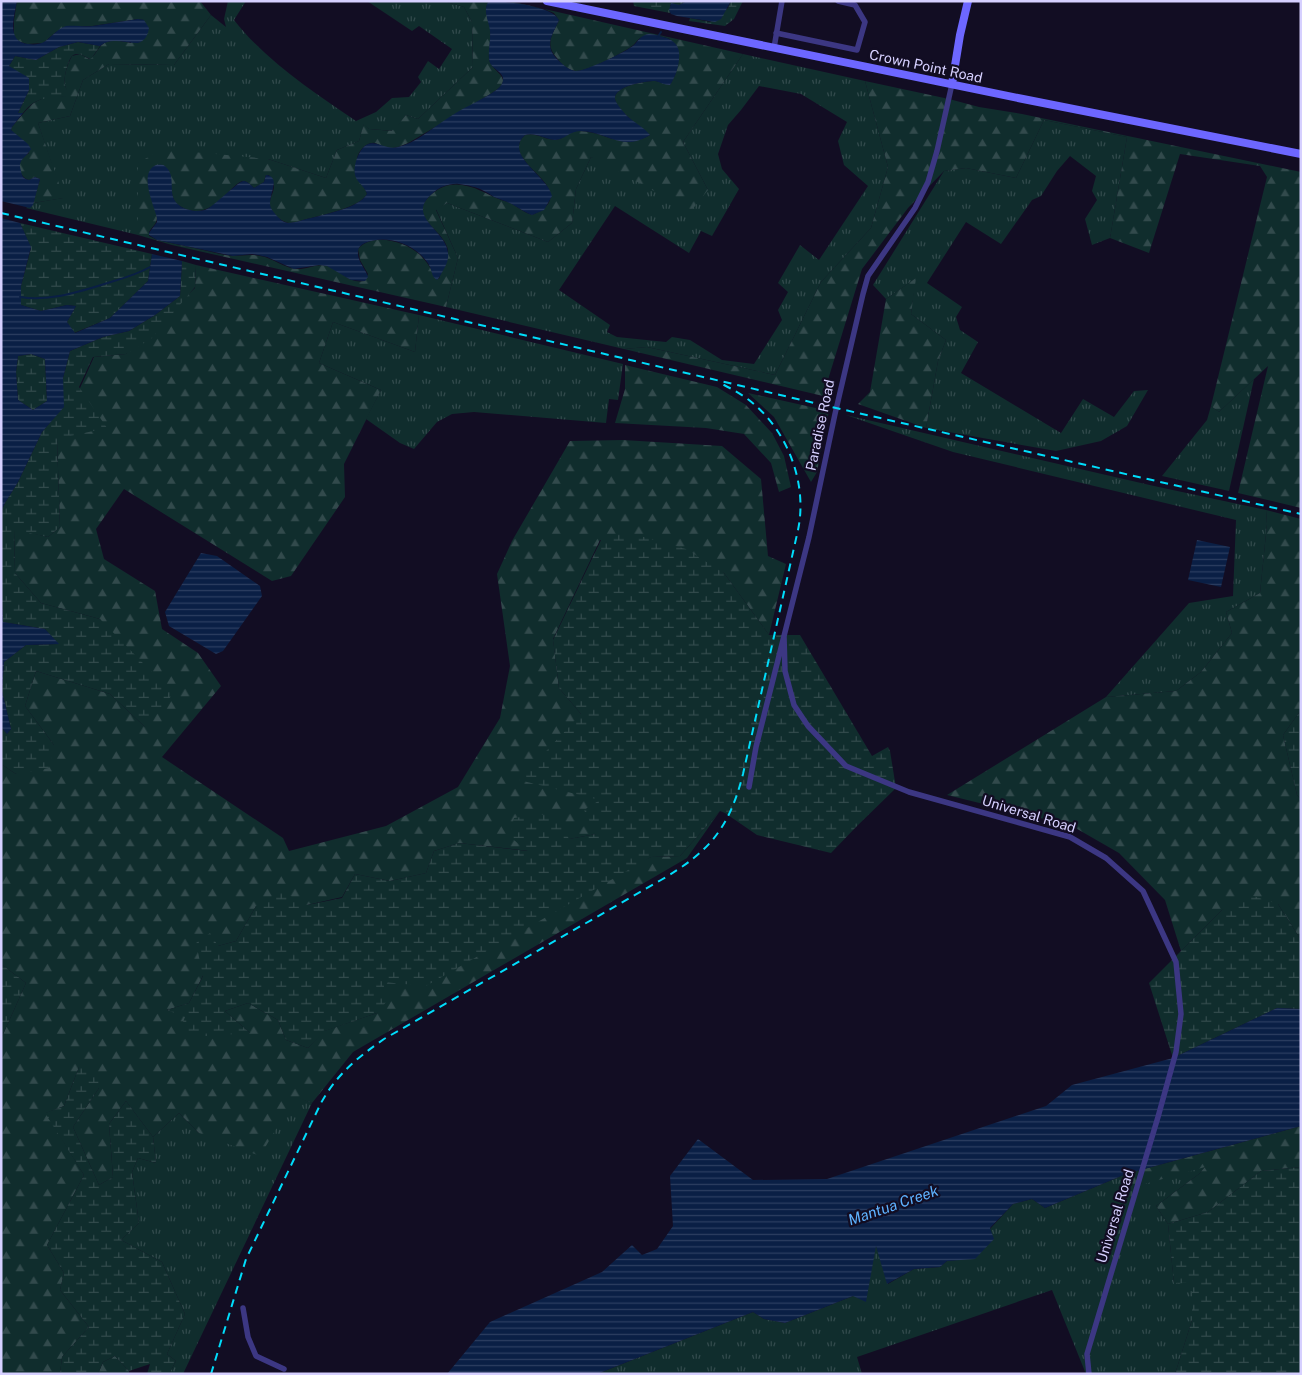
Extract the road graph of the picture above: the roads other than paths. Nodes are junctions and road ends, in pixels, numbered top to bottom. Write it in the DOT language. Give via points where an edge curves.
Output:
graph roads {
  1 [pos="547,1"];
  2 [pos="782,1"];
  3 [pos="838,1"];
  4 [pos="968,1"];
  5 [pos="563,3"];
  6 [pos="776,33"];
  7 [pos="774,48"];
  8 [pos="952,84"];
  9 [pos="1301,154"];
  10 [pos="784,636"];
  11 [pos="749,787"];
  12 [pos="242,1308"];
  13 [pos="284,1369"];
  14 [pos="1089,1374"];
  1 -- 5 [label="main road, Crown Point Road"];
  2 -- 6 [label="street"];
  3 -- 6 [label="street" via="855,5 865,22 857,50"];
  4 -- 8 [label="main road"];
  5 -- 7 [label="main road, Crown Point Road"];
  6 -- 7 [label="street"];
  7 -- 8 [label="main road, Crown Point Road"];
  8 -- 9 [label="main road, Crown Point Road"];
  8 -- 10 [label="street, Paradise Road" via="928,182 915,208 868,276"];
  10 -- 11 [label="street, Paradise Road"];
  10 -- 14 [label="street, Universal Road" via="785,671 794,705 808,726 846,766 909,792 1070,837 1106,858 1143,891 1176,962 1181,1014 1176,1052 1086,1354"];
  12 -- 13 [label="street" via="256,1356"];
}
